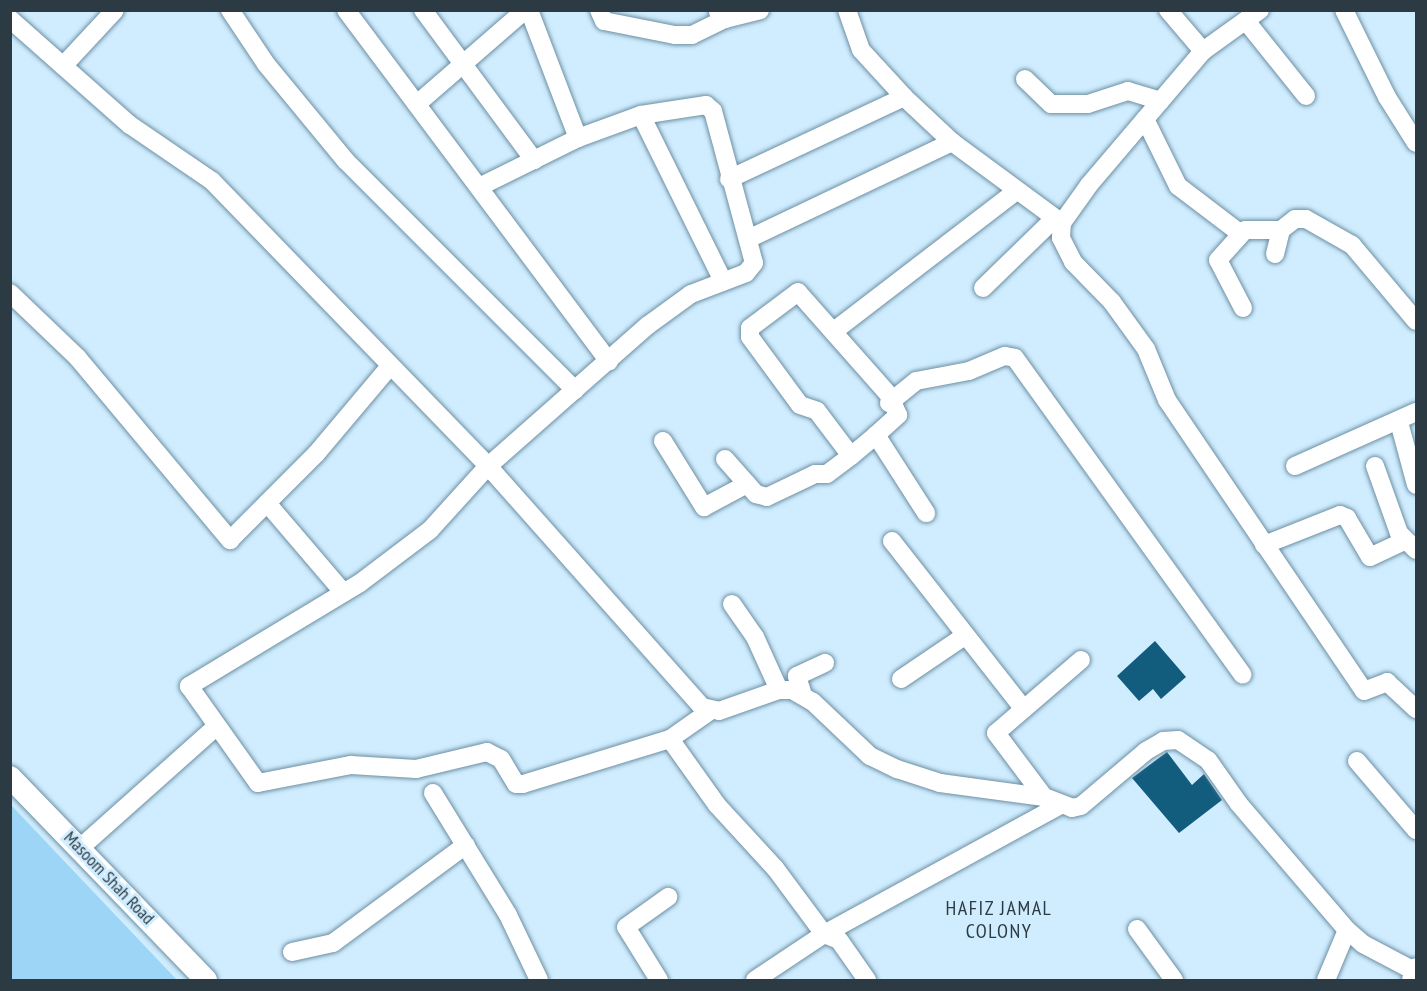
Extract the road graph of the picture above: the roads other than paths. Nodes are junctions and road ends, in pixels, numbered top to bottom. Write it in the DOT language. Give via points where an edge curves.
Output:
graph roads {
  1 [pos="115,10"];
  2 [pos="230,10"];
  3 [pos="346,10"];
  4 [pos="423,10"];
  5 [pos="525,10"];
  6 [pos="529,10"];
  7 [pos="599,10"];
  8 [pos="760,10"];
  9 [pos="847,10"];
  10 [pos="1168,10"];
  11 [pos="1344,10"];
  12 [pos="721,15"];
  13 [pos="1253,16"];
  14 [pos="10,19"];
  15 [pos="1203,51"];
  16 [pos="464,63"];
  17 [pos="63,66"];
  18 [pos="1025,79"];
  19 [pos="1306,96"];
  20 [pos="904,97"];
  21 [pos="1160,101"];
  22 [pos="417,104"];
  23 [pos="641,115"];
  24 [pos="1145,119"];
  25 [pos="578,138"];
  26 [pos="952,142"];
  27 [pos="1416,143"];
  28 [pos="534,160"];
  29 [pos="729,179"];
  30 [pos="479,187"];
  31 [pos="1015,192"];
  32 [pos="1059,221"];
  33 [pos="1281,230"];
  34 [pos="1241,234"];
  35 [pos="748,238"];
  36 [pos="1275,254"];
  37 [pos="723,281"];
  38 [pos="983,288"];
  39 [pos="10,294"];
  40 [pos="1243,308"];
  41 [pos="1416,321"];
  42 [pos="834,331"];
  43 [pos="609,361"];
  44 [pos="390,366"];
  45 [pos="575,390"];
  46 [pos="889,403"];
  47 [pos="1416,412"];
  48 [pos="1399,422"];
  49 [pos="876,435"];
  50 [pos="663,441"];
  51 [pos="851,456"];
  52 [pos="725,459"];
  53 [pos="488,466"];
  54 [pos="1295,466"];
  55 [pos="1375,466"];
  56 [pos="747,484"];
  57 [pos="1416,486"];
  58 [pos="267,503"];
  59 [pos="926,513"];
  60 [pos="892,541"];
  61 [pos="1264,545"];
  62 [pos="1410,545"];
  63 [pos="344,593"];
  64 [pos="732,604"];
  65 [pos="966,635"];
  66 [pos="1081,660"];
  67 [pos="825,663"];
  68 [pos="1243,675"];
  69 [pos="901,679"];
  70 [pos="779,690"];
  71 [pos="803,695"];
  72 [pos="1023,708"];
  73 [pos="1416,709"];
  74 [pos="710,711"];
  75 [pos="217,726"];
  76 [pos="670,740"];
  77 [pos="1357,761"];
  78 [pos="10,777"];
  79 [pos="433,793"];
  80 [pos="1044,797"];
  81 [pos="1061,805"];
  82 [pos="1416,830"];
  83 [pos="466,846"];
  84 [pos="80,848"];
  85 [pos="668,897"];
  86 [pos="1137,929"];
  87 [pos="1347,930"];
  88 [pos="824,934"];
  89 [pos="292,952"];
  90 [pos="1416,970"];
  91 [pos="533,979"];
  92 [pos="207,981"];
  93 [pos="659,981"];
  94 [pos="755,981"];
  95 [pos="867,981"];
  96 [pos="1174,981"];
  97 [pos="1326,981"];
  98 [pos="1413,981"];
  1 -- 17 [label="street"];
  2 -- 45 [label="street" via="346,161"];
  3 -- 22 [label="street"];
  4 -- 16 [label="street"];
  5 -- 16 [label="street"];
  6 -- 25 [label="street"];
  7 -- 12 [label="street" via="604,21 675,35 692,35"];
  8 -- 12 [label="street"];
  9 -- 20 [label="street" via="861,50"];
  10 -- 15 [label="street"];
  11 -- 27 [label="street" via="1387,97"];
  13 -- 15 [label="street"];
  13 -- 19 [label="street"];
  14 -- 17 [label="street"];
  15 -- 21 [label="street"];
  16 -- 22 [label="street"];
  16 -- 28 [label="street"];
  17 -- 44 [label="street" via="130,125 212,181"];
  18 -- 21 [label="street" via="1051,104 1088,104 1128,91"];
  20 -- 26 [label="street"];
  20 -- 29 [label="street"];
  21 -- 24 [label="street"];
  22 -- 30 [label="street"];
  23 -- 25 [label="street"];
  23 -- 29 [label="street" via="711,107"];
  23 -- 37 [label="street"];
  24 -- 32 [label="street"];
  24 -- 34 [label="street" via="1178,186"];
  25 -- 28 [label="street"];
  26 -- 31 [label="street"];
  26 -- 35 [label="street"];
  28 -- 30 [label="street"];
  29 -- 35 [label="street"];
  30 -- 43 [label="street"];
  31 -- 32 [label="street"];
  31 -- 42 [label="street" via="893,281"];
  32 -- 38 [label="street"];
  32 -- 61 [label="street" via="1061,238 1074,262 1112,302 1146,349 1167,400"];
  33 -- 34 [label="street" via="1257,227"];
  33 -- 36 [label="street"];
  33 -- 41 [label="street" via="1300,218 1352,245"];
  34 -- 40 [label="street" via="1218,262"];
  35 -- 37 [label="street" via="752,268"];
  37 -- 43 [label="street" via="691,294"];
  39 -- 58 [label="street" via="77,357 230,540"];
  42 -- 46 [label="street" via="889,394"];
  42 -- 51 [label="street" via="798,292 749,332 800,405 817,411"];
  43 -- 45 [label="street"];
  44 -- 53 [label="street"];
  44 -- 58 [label="street" via="316,454"];
  45 -- 53 [label="street"];
  46 -- 49 [label="street" via="898,415"];
  46 -- 68 [label="street" via="916,381 969,371 1005,356 1015,358"];
  47 -- 48 [label="street"];
  48 -- 54 [label="street"];
  48 -- 57 [label="street"];
  49 -- 51 [label="street"];
  49 -- 59 [label="street"];
  50 -- 56 [label="street" via="705,507"];
  51 -- 56 [label="street" via="827,474 815,474 767,497"];
  52 -- 56 [label="street"];
  53 -- 63 [label="street" via="430,530"];
  53 -- 74 [label="street" via="693,699"];
  55 -- 62 [label="street"];
  58 -- 63 [label="street"];
  60 -- 65 [label="street"];
  61 -- 62 [label="street" via="1340,515 1347,518 1370,557"];
  61 -- 73 [label="street" via="1364,691 1387,682"];
  63 -- 75 [label="street" via="189,686"];
  64 -- 70 [label="street" via="755,637"];
  65 -- 69 [label="street"];
  65 -- 72 [label="street"];
  66 -- 72 [label="street"];
  67 -- 71 [label="street" via="797,676"];
  70 -- 71 [label="street"];
  70 -- 74 [label="street"];
  71 -- 80 [label="street" via="870,756 897,769 940,783"];
  72 -- 80 [label="street" via="1000,727 997,738"];
  74 -- 76 [label="street"];
  75 -- 76 [label="street" via="258,783 351,765 416,769 487,752 501,759 516,784 524,784"];
  75 -- 84 [label="street"];
  76 -- 88 [label="street" via="717,805 775,868"];
  77 -- 82 [label="street"];
  78 -- 84 [label="main road, Masoom Shah Road"];
  79 -- 83 [label="street"];
  80 -- 81 [label="street"];
  81 -- 87 [label="street" via="1082,806 1122,768 1163,741 1192,746"];
  81 -- 88 [label="street"];
  83 -- 89 [label="street" via="333,943"];
  83 -- 91 [label="street" via="508,915"];
  84 -- 92 [label="main road, Masoom Shah Road"];
  85 -- 93 [label="street" via="626,927"];
  86 -- 96 [label="street"];
  87 -- 90 [label="street" via="1363,944"];
  87 -- 97 [label="street"];
  88 -- 94 [label="street"];
  88 -- 95 [label="street" via="839,940"];
  90 -- 98 [label="main road"];
}
